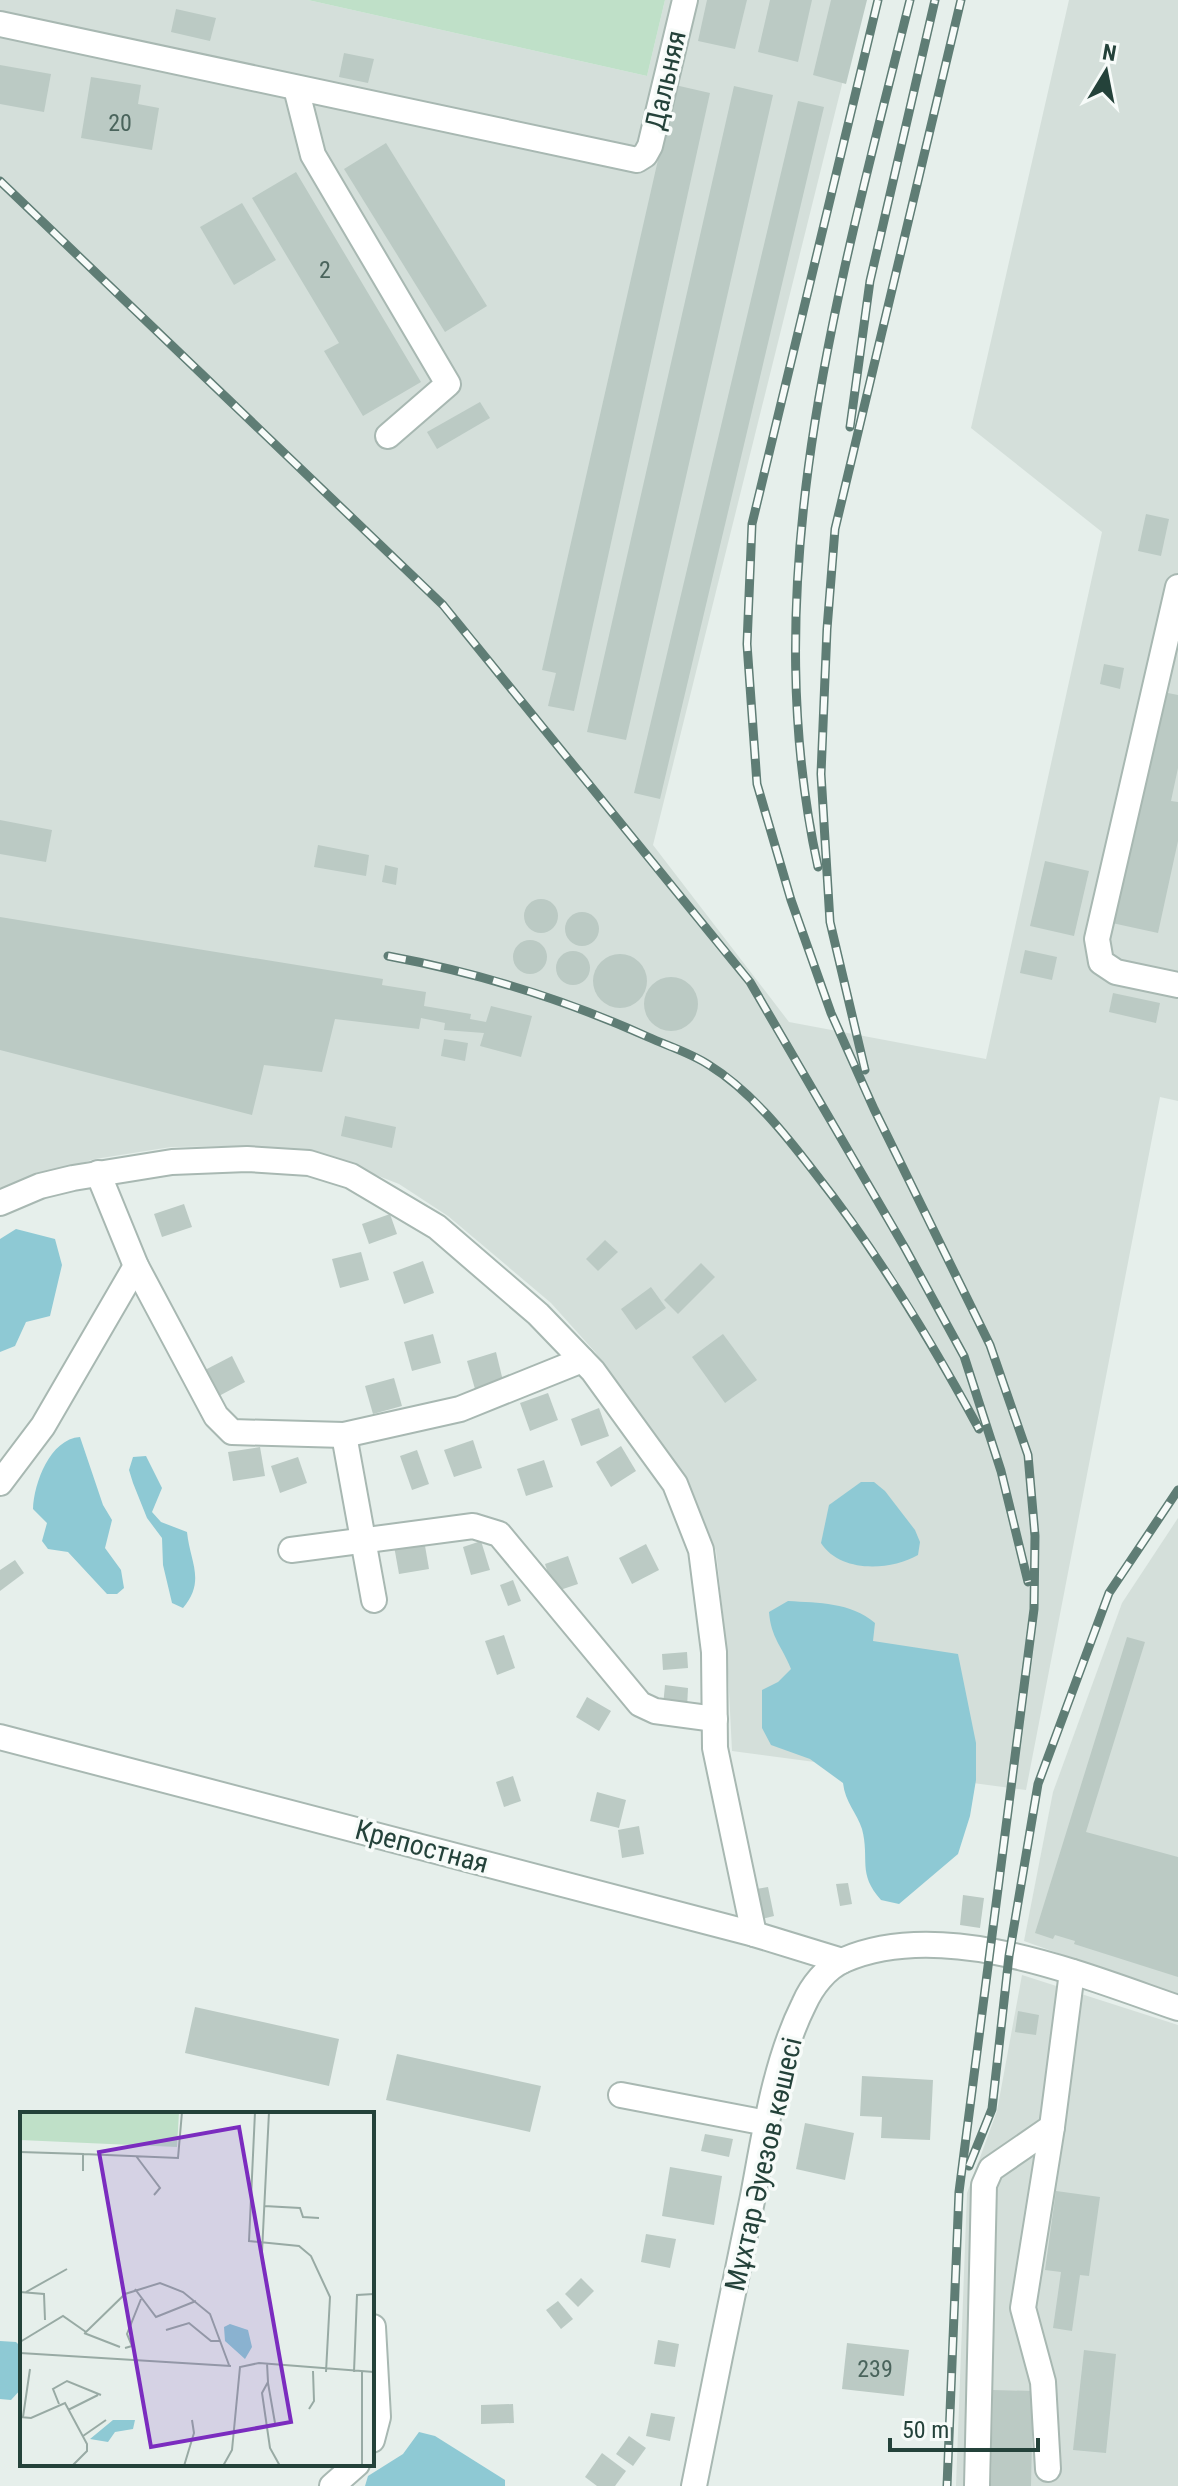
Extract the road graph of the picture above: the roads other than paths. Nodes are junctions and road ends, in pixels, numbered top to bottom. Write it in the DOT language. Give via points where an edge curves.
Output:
graph roads {
  1 [pos="685,0"];
  2 [pos="0,24"];
  3 [pos="296,88"];
  4 [pos="388,436"];
  5 [pos="1178,587"];
  6 [pos="1170,656"];
  7 [pos="1178,985"];
  8 [pos="98,1173"];
  9 [pos="0,1203"];
  10 [pos="136,1266"];
  11 [pos="582,1360"];
  12 [pos="344,1435"];
  13 [pos="0,1483"];
  14 [pos="364,1541"];
  15 [pos="291,1550"];
  16 [pos="374,1600"];
  17 [pos="715,1719"];
  18 [pos="0,1737"];
  19 [pos="754,1934"];
  20 [pos="842,1961"];
  21 [pos="1072,1972"];
  22 [pos="1178,2008"];
  23 [pos="621,2095"];
  24 [pos="767,2123"];
  25 [pos="1052,2127"];
  26 [pos="374,2345"];
  27 [pos="374,2432"];
  28 [pos="355,2466"];
  29 [pos="1048,2469"];
  30 [pos="332,2486"];
  31 [pos="694,2486"];
  32 [pos="977,2486"];
  1 -- 3 [label="street, Дальняя" via="650,146 641,158"];
  2 -- 3 [label="street"];
  3 -- 4 [label="street" via="313,155 448,384"];
  5 -- 6 [label="street"];
  6 -- 7 [label="street" via="1097,947 1101,962 1116,972"];
  8 -- 9 [label="street" via="40,1186"];
  8 -- 10 [label="street"];
  8 -- 11 [label="street" via="172,1162 247,1159 309,1163 351,1176 437,1227"];
  10 -- 12 [label="street" via="216,1416 232,1432"];
  10 -- 13 [label="street" via="43,1426"];
  11 -- 12 [label="street" via="460,1409"];
  11 -- 17 [label="street" via="675,1484 701,1550 714,1652"];
  12 -- 14 [label="street"];
  14 -- 15 [label="street"];
  14 -- 16 [label="street"];
  14 -- 17 [label="street" via="473,1526 494,1531 640,1704"];
  17 -- 19 [label="street" via="715,1748"];
  18 -- 19 [label="street, Крепостная"];
  19 -- 20 [label="street, Крепостная"];
  20 -- 21 [label="street, Мұхтар Әуезов көшесі" via="927,1946 1009,1956"];
  20 -- 24 [label="street, Мұхтар Әуезов көшесі" via="821,1977 804,2003"];
  21 -- 22 [label="street, Мұхтар Әуезов көшесі"];
  21 -- 25 [label="street"];
  23 -- 24 [label="street"];
  24 -- 31 [label="street, Мұхтар Әуезов көшесі"];
  25 -- 29 [label="street" via="1023,2308 1043,2382"];
  25 -- 32 [label="street" via="991,2169 984,2185"];
  26 -- 27 [label="street"];
  28 -- 30 [label="street"];
}
